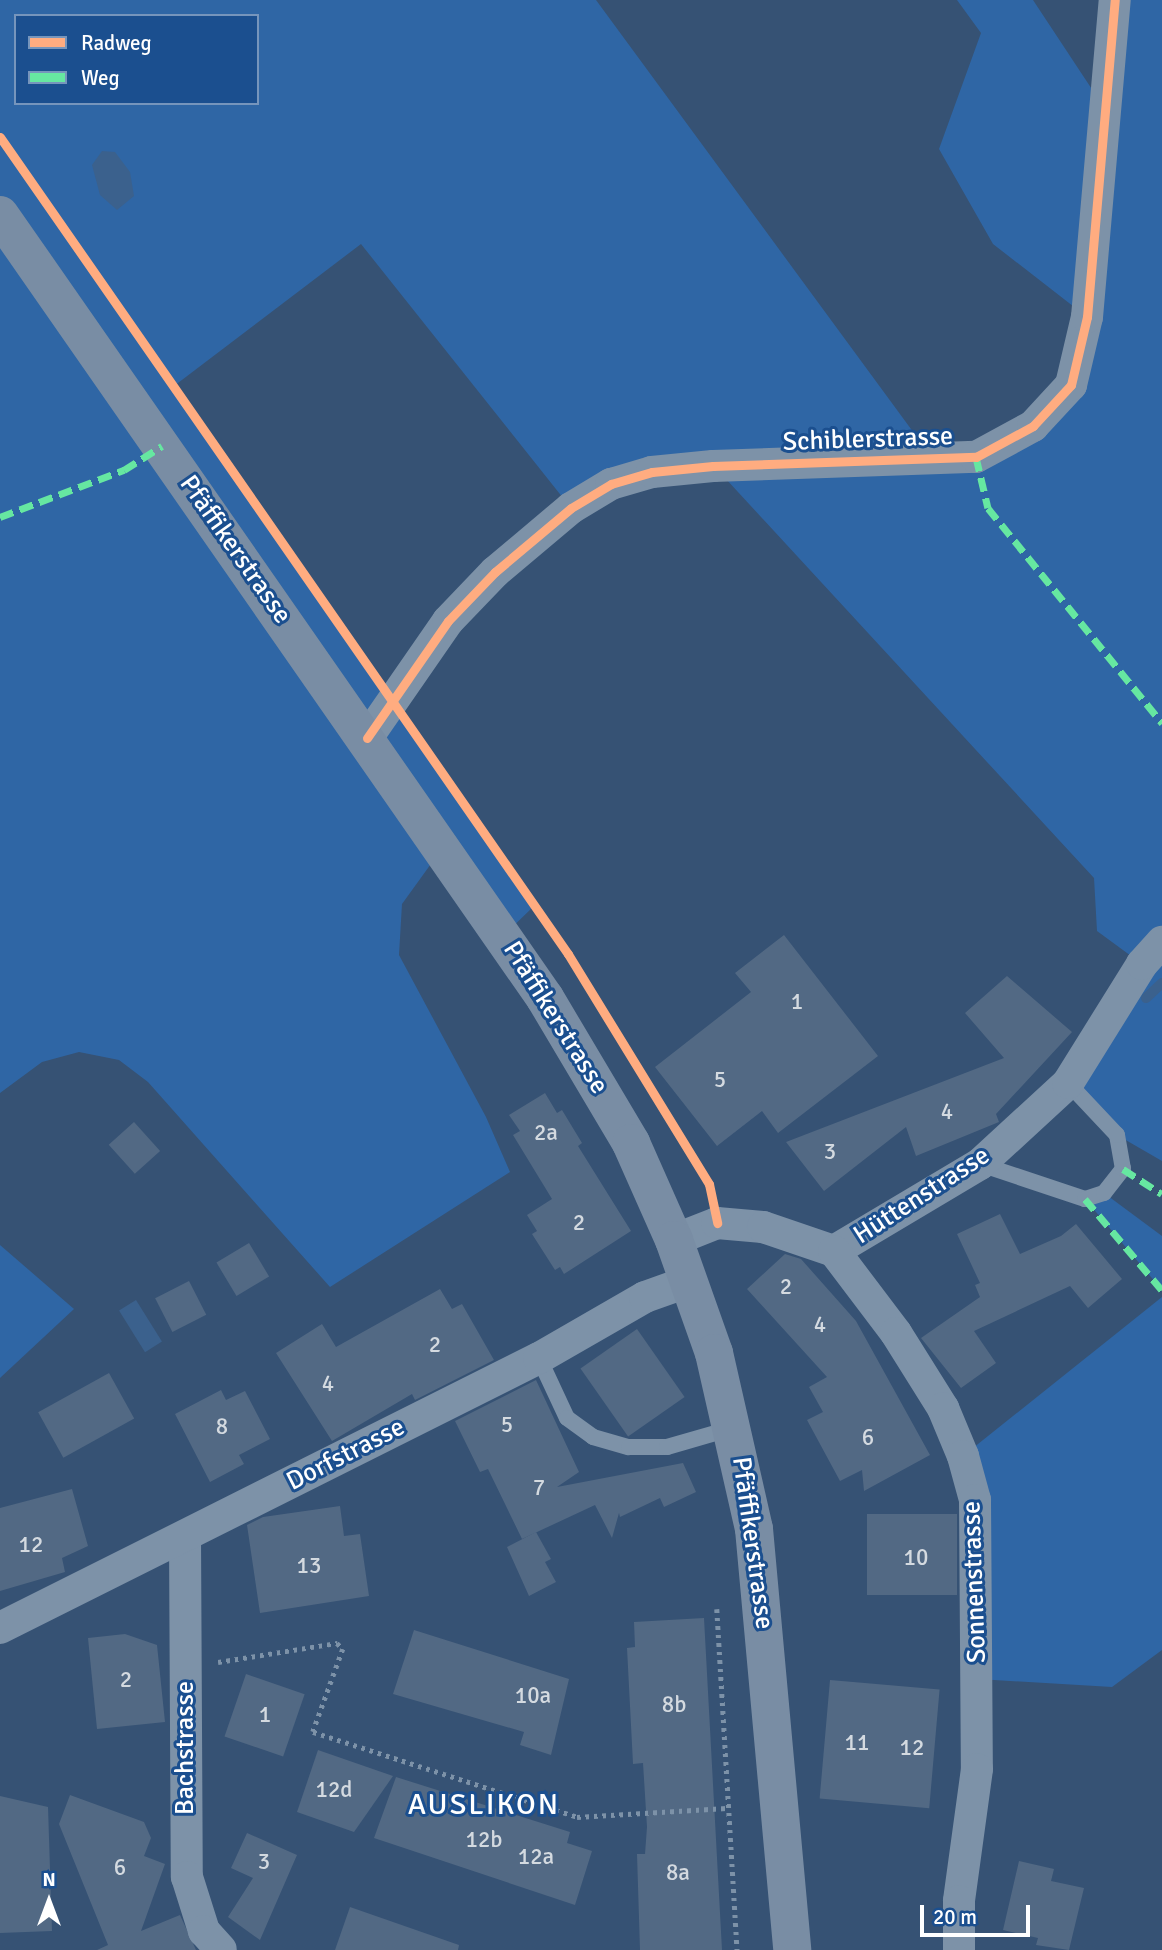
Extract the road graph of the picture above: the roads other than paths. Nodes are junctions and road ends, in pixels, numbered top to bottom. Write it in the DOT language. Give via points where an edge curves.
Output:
graph roads {
  1 [pos="1115,0"];
  2 [pos="0,215"];
  3 [pos="367,738"];
  4 [pos="1162,942"];
  5 [pos="1068,1083"];
  6 [pos="980,1164"];
  7 [pos="674,1240"];
  8 [pos="834,1251"];
  9 [pos="690,1281"];
  10 [pos="539,1358"];
  11 [pos="734,1428"];
  12 [pos="184,1536"];
  13 [pos="0,1628"];
  14 [pos="221,1950"];
  15 [pos="792,1950"];
  16 [pos="959,1950"];
  1 -- 3 [label="street, Schiblerstrasse" via="1087,317 1071,386 1033,426 976,457 713,466 652,472 611,484 571,508 448,621"];
  2 -- 3 [label="main road, Pfäffikerstrasse"];
  3 -- 7 [label="main road, Pfäffikerstrasse" via="586,1063 631,1143"];
  4 -- 5 [label="street, Hüttenstrasse" via="1142,964"];
  5 -- 6 [label="street, Hüttenstrasse"];
  5 -- 6 [label="lane" via="1117,1135 1123,1169 1104,1193 1085,1199"];
  6 -- 8 [label="street, Hüttenstrasse"];
  7 -- 8 [label="street, Hüttenstrasse" via="717,1223 763,1227"];
  7 -- 9 [label="main road, Pfäffikerstrasse"];
  8 -- 16 [label="street, Sonnenstrasse" via="896,1333 943,1408 964,1456 975,1500 977,1769 959,1901"];
  9 -- 10 [label="street, Dorfstrasse" via="645,1297"];
  9 -- 11 [label="main road, Pfäffikerstrasse"];
  10 -- 11 [label="lane" via="567,1418 593,1437 629,1447 667,1447"];
  10 -- 12 [label="street, Dorfstrasse"];
  11 -- 15 [label="main road, Pfäffikerstrasse" via="754,1529"];
  12 -- 13 [label="street, Dorfstrasse"];
  12 -- 14 [label="street, Bachstrasse" via="187,1877 204,1931"];
}
